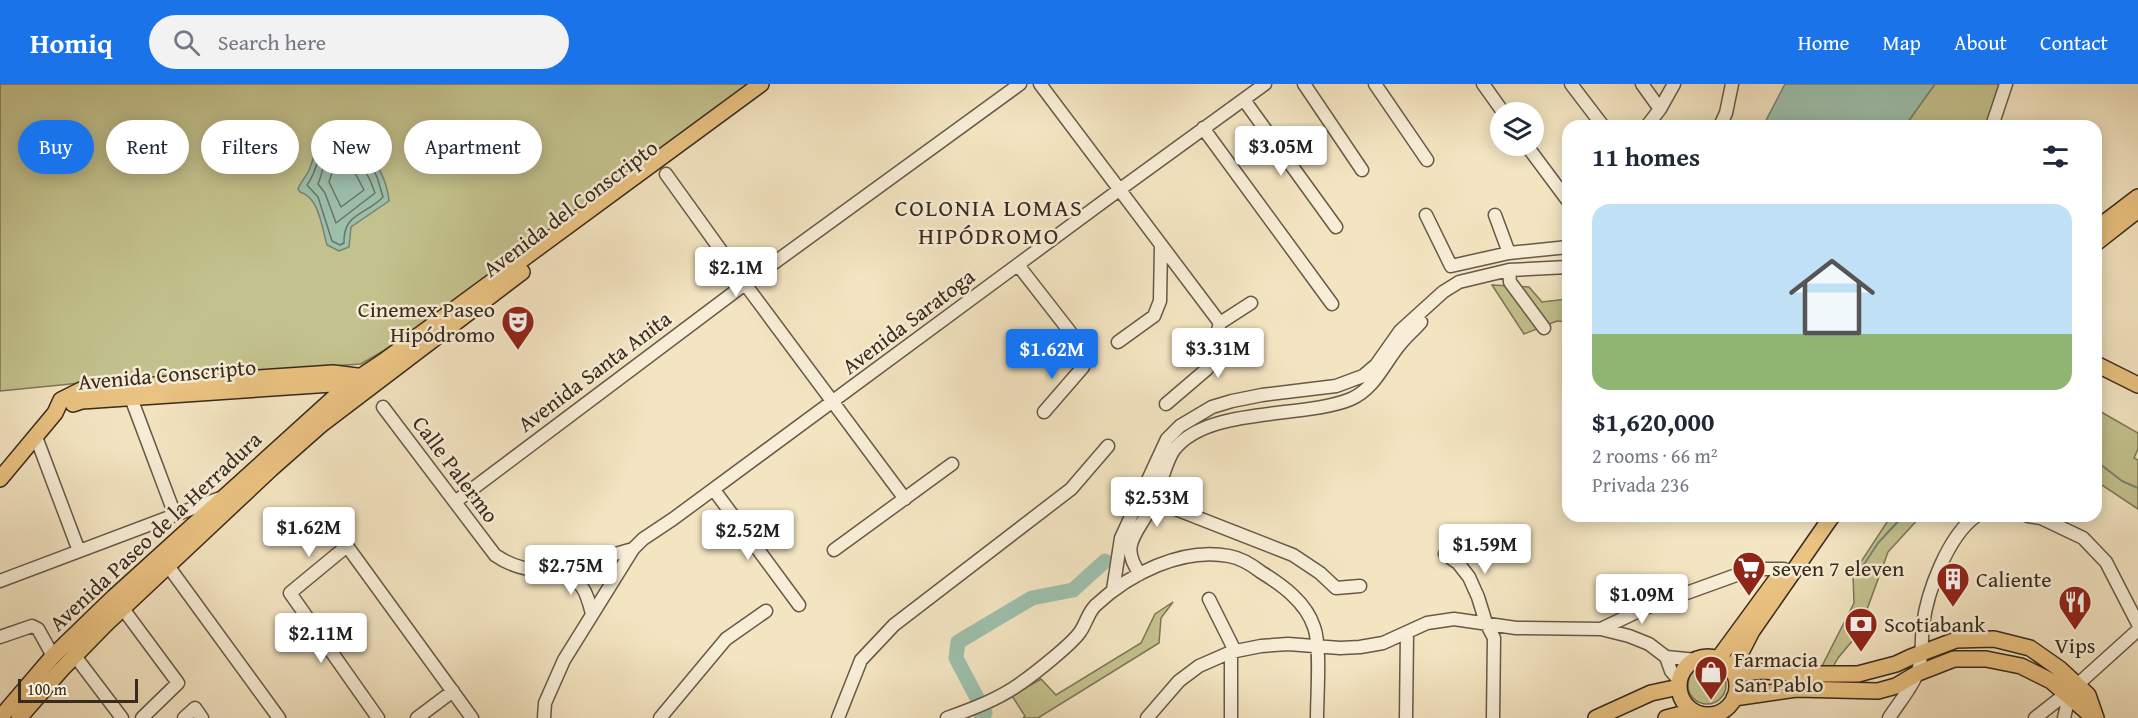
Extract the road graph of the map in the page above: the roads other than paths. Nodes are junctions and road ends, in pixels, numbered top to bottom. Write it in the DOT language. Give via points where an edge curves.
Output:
graph roads {
  1 [pos="761,84"];
  2 [pos="774,84"];
  3 [pos="1020,84"];
  4 [pos="1040,84"];
  5 [pos="1266,84"];
  6 [pos="1304,84"];
  7 [pos="1375,84"];
  8 [pos="1483,84"];
  9 [pos="1571,84"];
  10 [pos="1642,84"];
  11 [pos="1674,84"];
  12 [pos="1732,84"];
  13 [pos="2007,89"];
  14 [pos="1244,100"];
  15 [pos="1496,102"];
  16 [pos="1660,109"];
  17 [pos="1598,120"];
  18 [pos="1652,120"];
  19 [pos="1722,120"];
  20 [pos="1996,120"];
  21 [pos="1203,128"];
  22 [pos="1536,156"];
  23 [pos="1427,160"];
  24 [pos="1362,170"];
  25 [pos="666,174"];
  26 [pos="1562,185"];
  27 [pos="1119,190"];
  28 [pos="2138,196"];
  29 [pos="2138,210"];
  30 [pos="1426,215"];
  31 [pos="1495,215"];
  32 [pos="2102,224"];
  33 [pos="1336,227"];
  34 [pos="2102,238"];
  35 [pos="1161,246"];
  36 [pos="1562,249"];
  37 [pos="1509,253"];
  38 [pos="1018,265"];
  39 [pos="1562,268"];
  40 [pos="1509,273"];
  41 [pos="1562,276"];
  42 [pos="745,284"];
  43 [pos="1251,303"];
  44 [pos="1332,304"];
  45 [pos="1220,323"];
  46 [pos="1544,328"];
  47 [pos="1118,342"];
  48 [pos="2102,367"];
  49 [pos="361,375"];
  50 [pos="348,385"];
  51 [pos="2138,385"];
  52 [pos="370,387"];
  53 [pos="1262,395"];
  54 [pos="131,398"];
  55 [pos="832,403"];
  56 [pos="1166,404"];
  57 [pos="383,407"];
  58 [pos="1044,412"];
  59 [pos="55,413"];
  60 [pos="1268,415"];
  61 [pos="36,437"];
  62 [pos="1108,446"];
  63 [pos="952,464"];
  64 [pos="1148,478"];
  65 [pos="0,479"];
  66 [pos="1161,484"];
  67 [pos="714,490"];
  68 [pos="221,498"];
  69 [pos="905,499"];
  70 [pos="1155,501"];
  71 [pos="455,502"];
  72 [pos="175,515"];
  73 [pos="1816,522"];
  74 [pos="1828,522"];
  75 [pos="1969,522"];
  76 [pos="2049,522"];
  77 [pos="633,549"];
  78 [pos="834,549"];
  79 [pos="79,551"];
  80 [pos="1445,554"];
  81 [pos="164,560"];
  82 [pos="1784,569"];
  83 [pos="558,570"];
  84 [pos="1140,574"];
  85 [pos="0,581"];
  86 [pos="1360,586"];
  87 [pos="1113,590"];
  88 [pos="1209,598"];
  89 [pos="118,602"];
  90 [pos="799,605"];
  91 [pos="766,611"];
  92 [pos="592,615"];
  93 [pos="1486,623"];
  94 [pos="2138,624"];
  95 [pos="1601,629"];
  96 [pos="2138,630"];
  97 [pos="1407,632"];
  98 [pos="0,637"];
  99 [pos="1316,646"];
  100 [pos="1233,652"];
  101 [pos="1921,653"];
  102 [pos="53,656"];
  103 [pos="75,656"];
  104 [pos="1666,657"];
  105 [pos="1718,659"];
  106 [pos="1697,660"];
  107 [pos="1938,665"];
  108 [pos="1733,672"];
  109 [pos="1918,673"];
  110 [pos="1679,684"];
  111 [pos="453,691"];
  112 [pos="2071,692"];
  113 [pos="1734,698"];
  114 [pos="199,713"];
  115 [pos="1700,715"];
  116 [pos="0,718"];
  117 [pos="19,718"];
  118 [pos="122,718"];
  119 [pos="142,718"];
  120 [pos="184,718"];
  121 [pos="279,718"];
  122 [pos="378,718"];
  123 [pos="417,718"];
  124 [pos="472,718"];
  125 [pos="544,718"];
  126 [pos="660,718"];
  127 [pos="838,718"];
  128 [pos="947,718"];
  129 [pos="1147,718"];
  130 [pos="1231,718"];
  131 [pos="1317,718"];
  132 [pos="1406,718"];
  133 [pos="1492,718"];
  134 [pos="1596,718"];
  135 [pos="1666,718"];
  136 [pos="1889,718"];
  137 [pos="2035,718"];
  138 [pos="2064,718"];
  139 [pos="2095,718"];
  1 -- 49 [label="main road, Avenida del Conscripto"];
  2 -- 52 [label="main road, Avenida del Conscripto"];
  3 -- 42 [label="street, Avenida Santa Anita"];
  4 -- 27 [label="street"];
  5 -- 14 [label="street, Avenida Saratoga"];
  6 -- 24 [label="street"];
  7 -- 23 [label="street"];
  8 -- 15 [label="street"];
  9 -- 17 [label="street"];
  10 -- 16 [label="street"];
  11 -- 16 [label="street"];
  12 -- 19 [label="street"];
  13 -- 20 [label="street"];
  14 -- 21 [label="street, Avenida Saratoga"];
  14 -- 33 [label="street"];
  16 -- 18 [label="street"];
  21 -- 27 [label="street, Avenida Saratoga"];
  21 -- 44 [label="street"];
  22 -- 26 [label="street"];
  25 -- 42 [label="street"];
  27 -- 35 [label="street"];
  27 -- 38 [label="street, Avenida Saratoga"];
  28 -- 32 [label="main road"];
  29 -- 34 [label="main road"];
  30 -- 37 [label="street" via="1451,266"];
  31 -- 37 [label="street"];
  35 -- 45 [label="street"];
  35 -- 47 [label="street" via="1160,301 1154,316"];
  36 -- 37 [label="street"];
  38 -- 55 [label="street, Avenida Saratoga"];
  38 -- 58 [label="street" via="1078,342 1083,367"];
  39 -- 40 [label="street"];
  40 -- 41 [label="street"];
  40 -- 46 [label="street" via="1510,282"];
  40 -- 53 [label="street" via="1459,282 1443,292 1400,332 1363,376 1336,386"];
  40 -- 60 [label="street" via="1447,298 1402,342 1365,391 1327,405"];
  42 -- 55 [label="street"];
  42 -- 71 [label="street, Avenida Santa Anita"];
  43 -- 45 [label="street"];
  45 -- 56 [label="street" via="1207,369"];
  48 -- 51 [label="main road"];
  49 -- 50 [label="main road, Avenida del Conscripto"];
  49 -- 52 [label="main road, Avenida Conscripto"];
  49 -- 59 [label="main road, Avenida Conscripto" via="333,373 81,390 61,400"];
  50 -- 52 [label="main road, Avenida Conscripto"];
  50 -- 54 [label="main road, Avenida Conscripto"];
  50 -- 68 [label="main road, Avenida Paseo de la Herradura"];
  52 -- 81 [label="main road, Avenida Paseo de la Herradura"];
  53 -- 60 [label="street"];
  53 -- 64 [label="street" via="1212,407 1180,426 1167,439"];
  54 -- 59 [label="main road, Avenida Conscripto" via="82,400"];
  54 -- 72 [label="street"];
  55 -- 67 [label="street, Avenida Saratoga"];
  55 -- 69 [label="street"];
  57 -- 71 [label="street, Calle Palermo"];
  59 -- 61 [label="main road"];
  60 -- 66 [label="street" via="1193,432 1173,450"];
  61 -- 65 [label="main road"];
  61 -- 79 [label="street"];
  62 -- 127 [label="street" via="1071,489 894,625 861,660"];
  63 -- 69 [label="street"];
  64 -- 66 [label="street"];
  64 -- 87 [label="street" via="1121,538"];
  66 -- 70 [label="street"];
  67 -- 77 [label="street, Avenida Saratoga"];
  67 -- 90 [label="street"];
  68 -- 72 [label="street"];
  68 -- 81 [label="main road, Avenida Paseo de la Herradura"];
  69 -- 78 [label="street"];
  70 -- 84 [label="street" via="1129,550"];
  70 -- 86 [label="street" via="1293,555 1336,588"];
  71 -- 83 [label="street, Calle Palermo" via="495,555 508,564 523,570"];
  72 -- 79 [label="street"];
  73 -- 82 [label="main road"];
  74 -- 108 [label="main road" via="1752,631"];
  75 -- 101 [label="street" via="1950,547 1929,596"];
  76 -- 94 [label="street" via="2083,538 2106,562"];
  77 -- 83 [label="street, Calle Palermo"];
  77 -- 92 [label="street"];
  79 -- 85 [label="street"];
  80 -- 93 [label="street" via="1469,577"];
  81 -- 89 [label="main road, Avenida Paseo de la Herradura"];
  81 -- 121 [label="street"];
  82 -- 95 [label="street" via="1753,569 1645,608"];
  82 -- 105 [label="main road"];
  83 -- 92 [label="street" via="579,582"];
  84 -- 87 [label="street"];
  84 -- 99 [label="street" via="1154,565 1182,558 1229,556 1250,564 1297,599 1315,628"];
  87 -- 128 [label="street" via="1093,608 1079,634 1020,684"];
  88 -- 100 [label="street"];
  89 -- 102 [label="main road, Avenida Paseo de la Herradura"];
  89 -- 103 [label="main road, Avenida Paseo de la Herradura"];
  89 -- 119 [label="street" via="178,683"];
  91 -- 126 [label="street" via="726,639"];
  92 -- 125 [label="street" via="554,681"];
  93 -- 95 [label="street" via="1543,629"];
  93 -- 97 [label="street" via="1454,619 1427,622"];
  93 -- 133 [label="street" via="1494,638"];
  95 -- 104 [label="street" via="1649,644"];
  96 -- 112 [label="street"];
  97 -- 99 [label="street" via="1383,643 1360,647"];
  97 -- 132 [label="street"];
  98 -- 102 [label="street" via="32,626 38,629"];
  99 -- 100 [label="street" via="1261,645"];
  99 -- 131 [label="street"];
  100 -- 129 [label="street" via="1199,666"];
  100 -- 130 [label="street"];
  101 -- 107 [label="main road"];
  101 -- 108 [label="main road" via="1858,674"];
  101 -- 109 [label="street"];
  101 -- 112 [label="main road" via="1956,640 1994,639 2030,648 2060,669"];
  102 -- 116 [label="main road, Avenida Paseo de la Herradura"];
  103 -- 117 [label="main road, Avenida Paseo de la Herradura"];
  103 -- 118 [label="street"];
  104 -- 106 [label="street"];
  104 -- 110 [label="street"];
  105 -- 106 [label="main road"];
  105 -- 108 [label="main road"];
  106 -- 110 [label="main road" via="1689,664"];
  107 -- 109 [label="main road"];
  107 -- 112 [label="main road" via="1964,658 2021,666"];
  108 -- 113 [label="main road" via="1737,686"];
  109 -- 113 [label="main road" via="1878,691 1796,689"];
  109 -- 136 [label="street"];
  110 -- 115 [label="main road" via="1682,698"];
  110 -- 134 [label="main road"];
  111 -- 122 [label="street" via="347,546 290,593"];
  111 -- 123 [label="street"];
  111 -- 124 [label="street"];
  112 -- 137 [label="street"];
  112 -- 138 [label="street"];
  112 -- 139 [label="main road" via="2088,695"];
  113 -- 115 [label="main road" via="1725,709"];
  114 -- 120 [label="street"];
  115 -- 135 [label="main road"];
}
